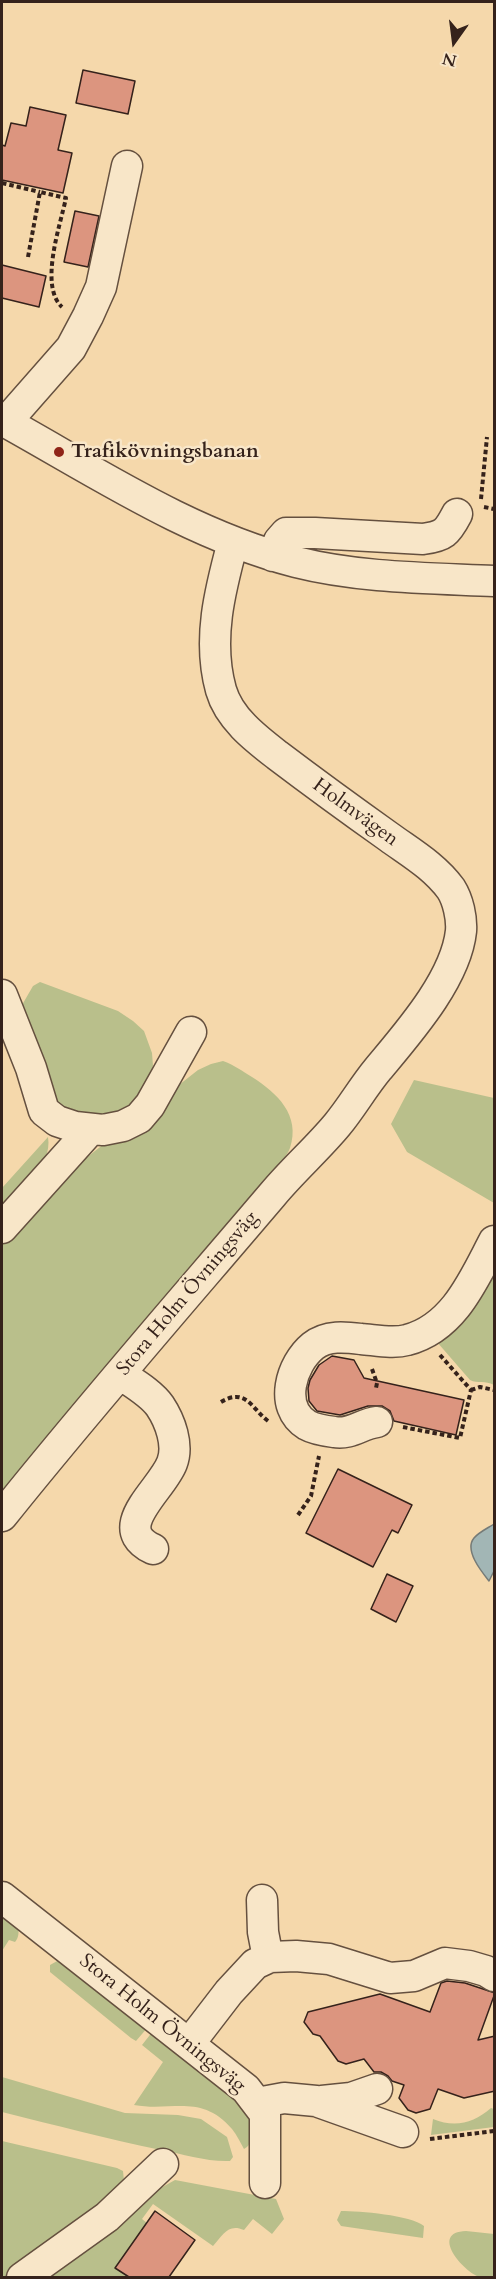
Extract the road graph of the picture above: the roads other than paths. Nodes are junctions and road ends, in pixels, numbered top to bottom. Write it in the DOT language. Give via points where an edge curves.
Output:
graph roads {
  1 [pos="127,166"];
  2 [pos="4,421"];
  3 [pos="457,514"];
  4 [pos="233,542"];
  5 [pos="273,556"];
  6 [pos="495,581"];
  7 [pos="2,995"];
  8 [pos="191,1032"];
  9 [pos="375,1073"];
  10 [pos="91,1129"];
  11 [pos="2,1228"];
  12 [pos="495,1241"];
  13 [pos="120,1374"];
  14 [pos="377,1422"];
  15 [pos="2,1516"];
  16 [pos="153,1549"];
  17 [pos="2,1896"];
  18 [pos="262,1900"];
  19 [pos="268,1958"];
  20 [pos="495,1976"];
  21 [pos="189,2044"];
  22 [pos="377,2089"];
  23 [pos="316,2101"];
  24 [pos="257,2103"];
  25 [pos="403,2132"];
  26 [pos="163,2164"];
  27 [pos="265,2183"];
  28 [pos="22,2277"];
  1 -- 2 [label="street" via="100,287 83,326 71,348"];
  2 -- 4 [label="street" via="134,494"];
  3 -- 5 [label="street" via="449,530 438,537 423,539 286,533"];
  4 -- 5 [label="street"];
  4 -- 9 [label="street, Holmvägen" via="214,631 222,693 234,716 256,739 434,869 453,892 459,910 460,943 446,978"];
  5 -- 6 [label="street" via="341,570"];
  7 -- 10 [label="street" via="44,1111 57,1121"];
  8 -- 10 [label="street" via="150,1106 139,1118 123,1126"];
  9 -- 13 [label="street, Stora Holm Övningsväg" via="337,1125 291,1173"];
  10 -- 11 [label="street"];
  12 -- 14 [label="street" via="457,1306 422,1334 405,1341 327,1338 313,1346 297,1366 290,1387 292,1405 312,1423 347,1433"];
  13 -- 15 [label="street, Stora Holm Övningsväg"];
  13 -- 16 [label="street" via="159,1405 174,1440 172,1464 134,1528 137,1538"];
  17 -- 21 [label="street, Stora Holm Övningsväg"];
  18 -- 19 [label="street"];
  19 -- 20 [label="street" via="329,1959 390,1978 414,1976 445,1964 469,1966"];
  19 -- 21 [label="street" via="255,1964 229,1992"];
  21 -- 24 [label="street, Stora Holm Övningsväg" via="246,2089"];
  22 -- 23 [label="street" via="351,2098"];
  23 -- 24 [label="street" via="284,2098"];
  23 -- 25 [label="street"];
  24 -- 27 [label="street, Stora Holm Övningsväg" via="265,2114"];
  26 -- 28 [label="street" via="107,2217"];
}
